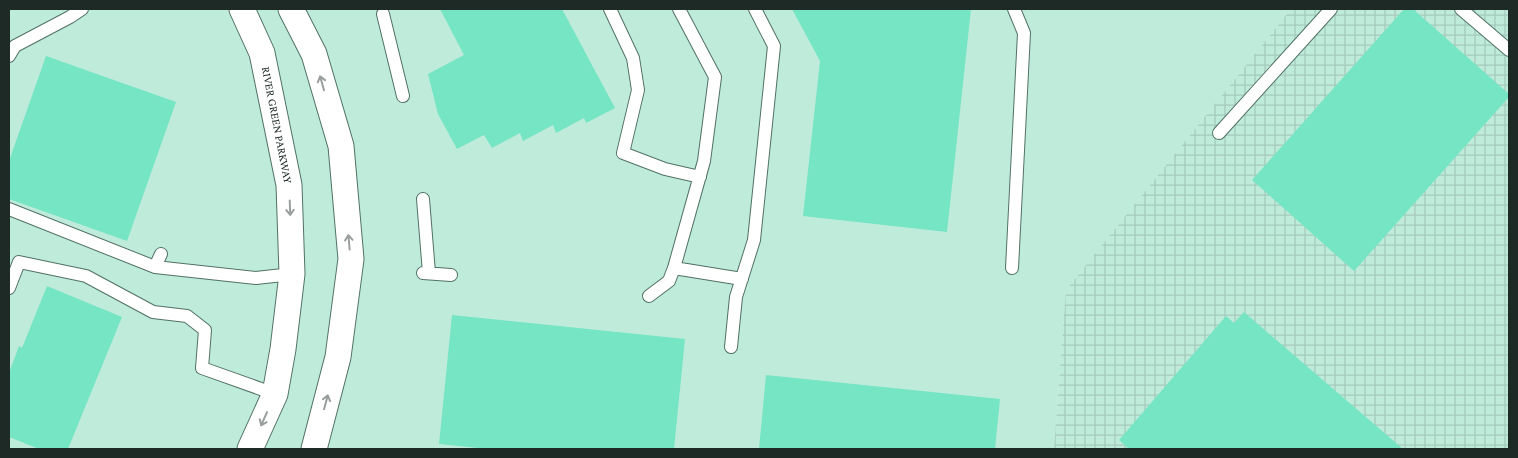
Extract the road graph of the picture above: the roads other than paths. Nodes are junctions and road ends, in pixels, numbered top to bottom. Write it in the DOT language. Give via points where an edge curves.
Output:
graph roads {
  1 [pos="82,9"];
  2 [pos="242,9"];
  3 [pos="291,9"];
  4 [pos="610,9"];
  5 [pos="679,9"];
  6 [pos="755,9"];
  7 [pos="1014,9"];
  8 [pos="1331,9"];
  9 [pos="1461,9"];
  10 [pos="383,14"];
  11 [pos="1509,50"];
  12 [pos="9,56"];
  13 [pos="403,96"];
  14 [pos="1219,133"];
  15 [pos="700,177"];
  16 [pos="423,199"];
  17 [pos="9,209"];
  18 [pos="161,254"];
  19 [pos="155,267"];
  20 [pos="674,268"];
  21 [pos="1012,268"];
  22 [pos="292,274"];
  23 [pos="451,274"];
  24 [pos="742,278"];
  25 [pos="9,288"];
  26 [pos="649,296"];
  27 [pos="731,346"];
  28 [pos="275,394"];
  29 [pos="250,449"];
  30 [pos="314,449"];
  1 -- 12 [label="lane" via="15,46"];
  2 -- 22 [label="street, RIVER GREEN PARKWAY, one-way" via="262,53 289,185"];
  30 -- 3 [label="street, one-way" via="338,357 350,260 341,146 314,54"];
  4 -- 15 [label="lane" via="633,58 638,90 623,153 665,169"];
  5 -- 15 [label="lane" via="715,77"];
  6 -- 24 [label="lane" via="774,46 754,240"];
  7 -- 21 [label="lane" via="1024,33"];
  8 -- 14 [label="lane"];
  9 -- 11 [label="lane"];
  10 -- 13 [label="lane"];
  15 -- 20 [label="lane"];
  16 -- 23 [label="lane" via="426,273"];
  17 -- 19 [label="lane"];
  18 -- 19 [label="lane"];
  19 -- 22 [label="lane" via="256,278"];
  20 -- 24 [label="lane"];
  20 -- 26 [label="lane" via="669,281"];
  22 -- 28 [label="street, RIVER GREEN PARKWAY"];
  24 -- 27 [label="lane" via="736,297"];
  25 -- 28 [label="lane" via="18,262 86,276 153,312 187,316 205,330 202,368"];
  28 -- 29 [label="street, RIVER GREEN PARKWAY, one-way"];
}
